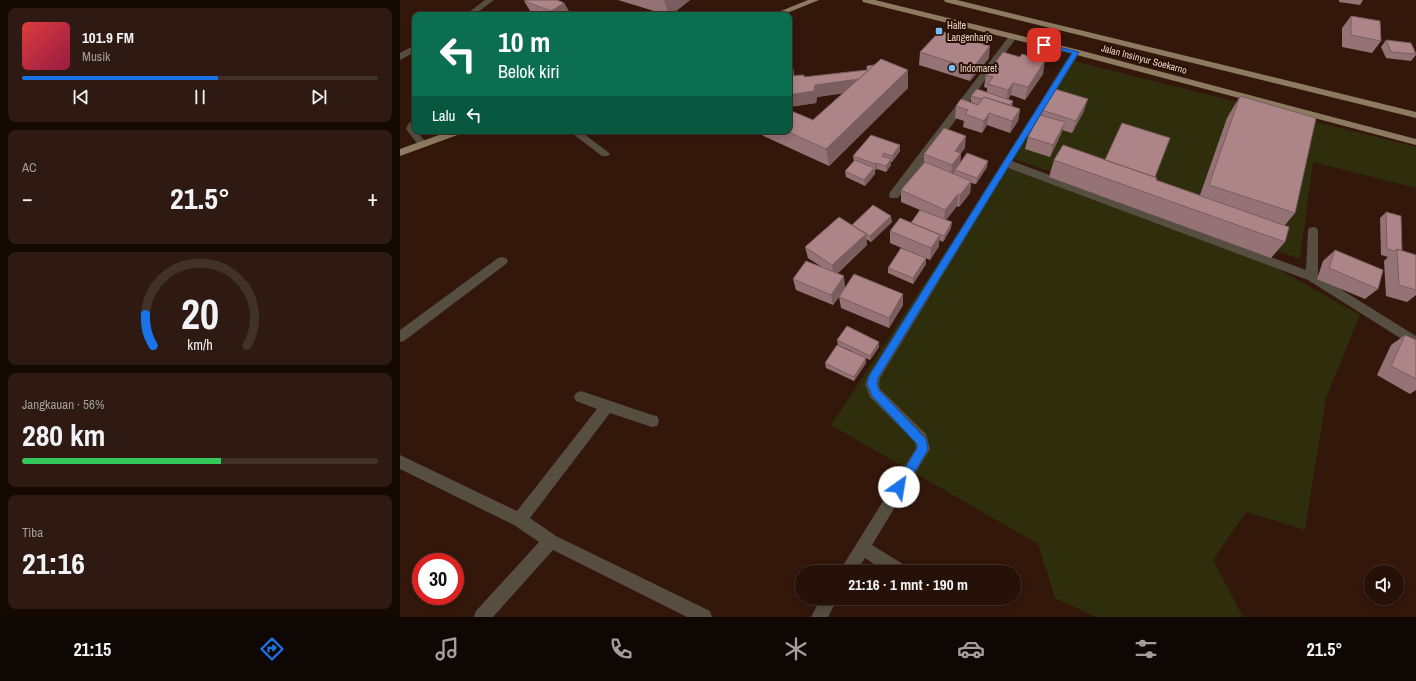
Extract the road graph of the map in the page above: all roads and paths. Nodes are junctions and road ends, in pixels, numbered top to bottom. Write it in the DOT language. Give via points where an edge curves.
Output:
graph roads {
  1 [pos="490,0"];
  2 [pos="815,0"];
  3 [pos="866,0"];
  4 [pos="948,0"];
  5 [pos="473,12"];
  6 [pos="783,12"];
  7 [pos="1065,29"];
  8 [pos="1013,37"];
  9 [pos="1107,40"];
  10 [pos="1060,48"];
  11 [pos="412,50"];
  12 [pos="1076,52"];
  13 [pos="400,58"];
  14 [pos="1100,59"];
  15 [pos="1416,113"];
  16 [pos="415,134"];
  17 [pos="451,134"];
  18 [pos="578,134"];
  19 [pos="1416,142"];
  20 [pos="422,144"];
  21 [pos="400,153"];
  22 [pos="605,154"];
  23 [pos="1006,163"];
  24 [pos="894,195"];
  25 [pos="1313,231"];
  26 [pos="502,261"];
  27 [pos="1312,277"];
  28 [pos="400,338"];
  29 [pos="1416,343"];
  30 [pos="581,397"];
  31 [pos="607,406"];
  32 [pos="652,421"];
  33 [pos="400,462"];
  34 [pos="519,520"];
  35 [pos="551,541"];
  36 [pos="862,547"];
  37 [pos="851,565"];
  38 [pos="889,565"];
  39 [pos="826,605"];
  40 [pos="482,617"];
  41 [pos="704,617"];
  42 [pos="819,617"];
  1 -- 5 [label="street"];
  2 -- 6 [label="main road"];
  3 -- 8 [label="main road, Jalan Insinyur Soekarno"];
  4 -- 7 [label="main road, Jalan Insinyur Soekarno"];
  7 -- 9 [label="main road, Jalan Insinyur Soekarno"];
  7 -- 10 [label="main road" via="1070,34 1071,41 1069,45"];
  8 -- 10 [label="main road, Jalan Insinyur Soekarno"];
  8 -- 24 [label="street"];
  9 -- 14 [label="main road" via="1094,45"];
  9 -- 15 [label="main road, Jalan Insinyur Soekarno"];
  10 -- 12 [label="main road, Jalan Insinyur Soekarno"];
  11 -- 13 [label="street"];
  12 -- 14 [label="main road, Jalan Insinyur Soekarno"];
  12 -- 23 [label="street"];
  14 -- 19 [label="main road, Jalan Insinyur Soekarno"];
  16 -- 20 [label="street"];
  17 -- 20 [label="main road"];
  18 -- 22 [label="street"];
  20 -- 21 [label="main road"];
  23 -- 27 [label="street"];
  23 -- 36 [label="street" via="874,376 872,384 875,393 921,439 923,449"];
  25 -- 27 [label="street"];
  26 -- 28 [label="street"];
  27 -- 29 [label="street"];
  30 -- 31 [label="street"];
  31 -- 32 [label="street"];
  31 -- 34 [label="street"];
  33 -- 34 [label="street"];
  34 -- 35 [label="street"];
  35 -- 40 [label="street"];
  35 -- 41 [label="street"];
  36 -- 37 [label="street"];
  36 -- 38 [label="street"];
  39 -- 42 [label="street"];
}
